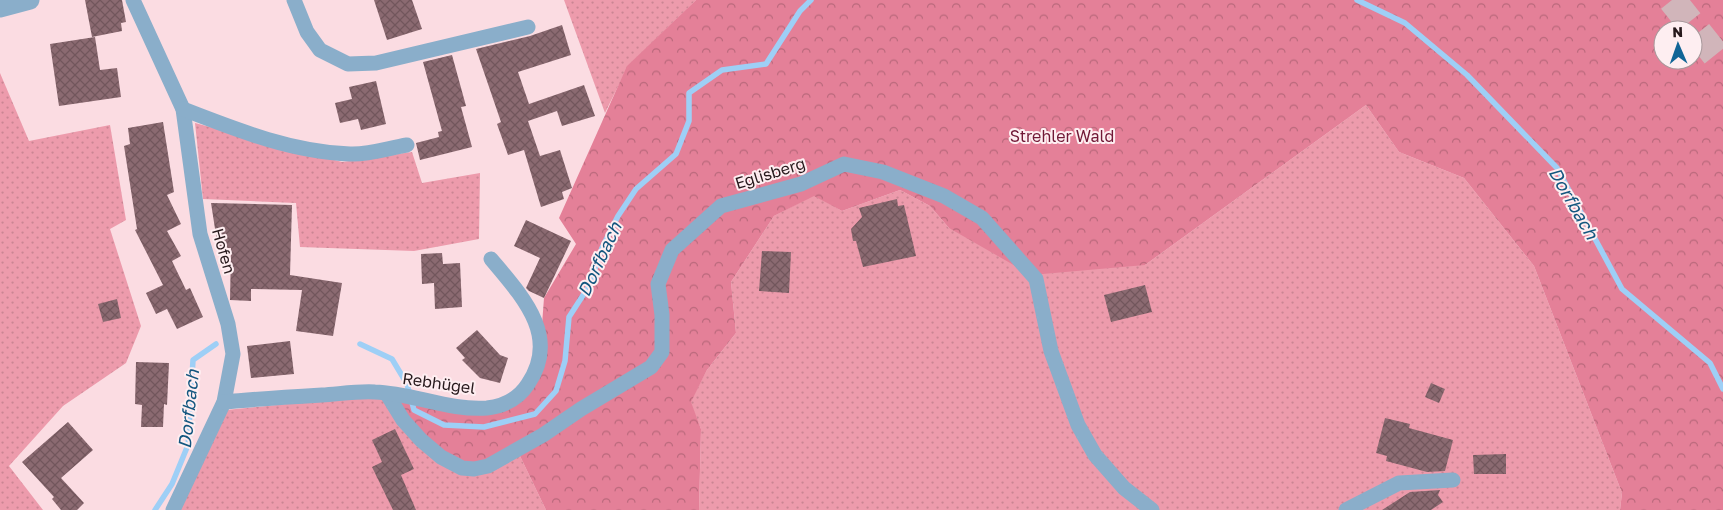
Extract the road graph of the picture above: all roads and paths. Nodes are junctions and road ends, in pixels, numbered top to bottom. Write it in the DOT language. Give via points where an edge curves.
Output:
graph roads {
  1 [pos="30,0"];
  2 [pos="133,0"];
  3 [pos="294,0"];
  4 [pos="0,8"];
  5 [pos="528,27"];
  6 [pos="183,109"];
  7 [pos="407,145"];
  8 [pos="491,259"];
  9 [pos="387,394"];
  10 [pos="224,402"];
  11 [pos="1453,480"];
  12 [pos="173,510"];
  13 [pos="1152,510"];
  14 [pos="1346,510"];
  1 -- 4 [label="street"];
  2 -- 6 [label="street, Hofen"];
  3 -- 5 [label="street" via="307,32 320,50 348,64 376,63"];
  6 -- 7 [label="street" via="294,147 352,154"];
  6 -- 10 [label="street, Hofen" via="200,234 228,324 233,354"];
  8 -- 9 [label="street, Rebhügel" via="527,303 541,338 535,375 521,394 504,404 486,408"];
  9 -- 10 [label="street, Rebhügel" via="375,392"];
  9 -- 13 [label="street, Eglisberg" via="420,440 441,457 462,468 488,466 651,367 662,352 658,284 672,250 721,206 801,184 844,164 892,176 944,196 982,218 1036,279 1051,351 1069,404 1095,455 1124,488"];
  10 -- 12 [label="street, Hofen"];
  11 -- 14 [label="street" via="1399,483"];
}
